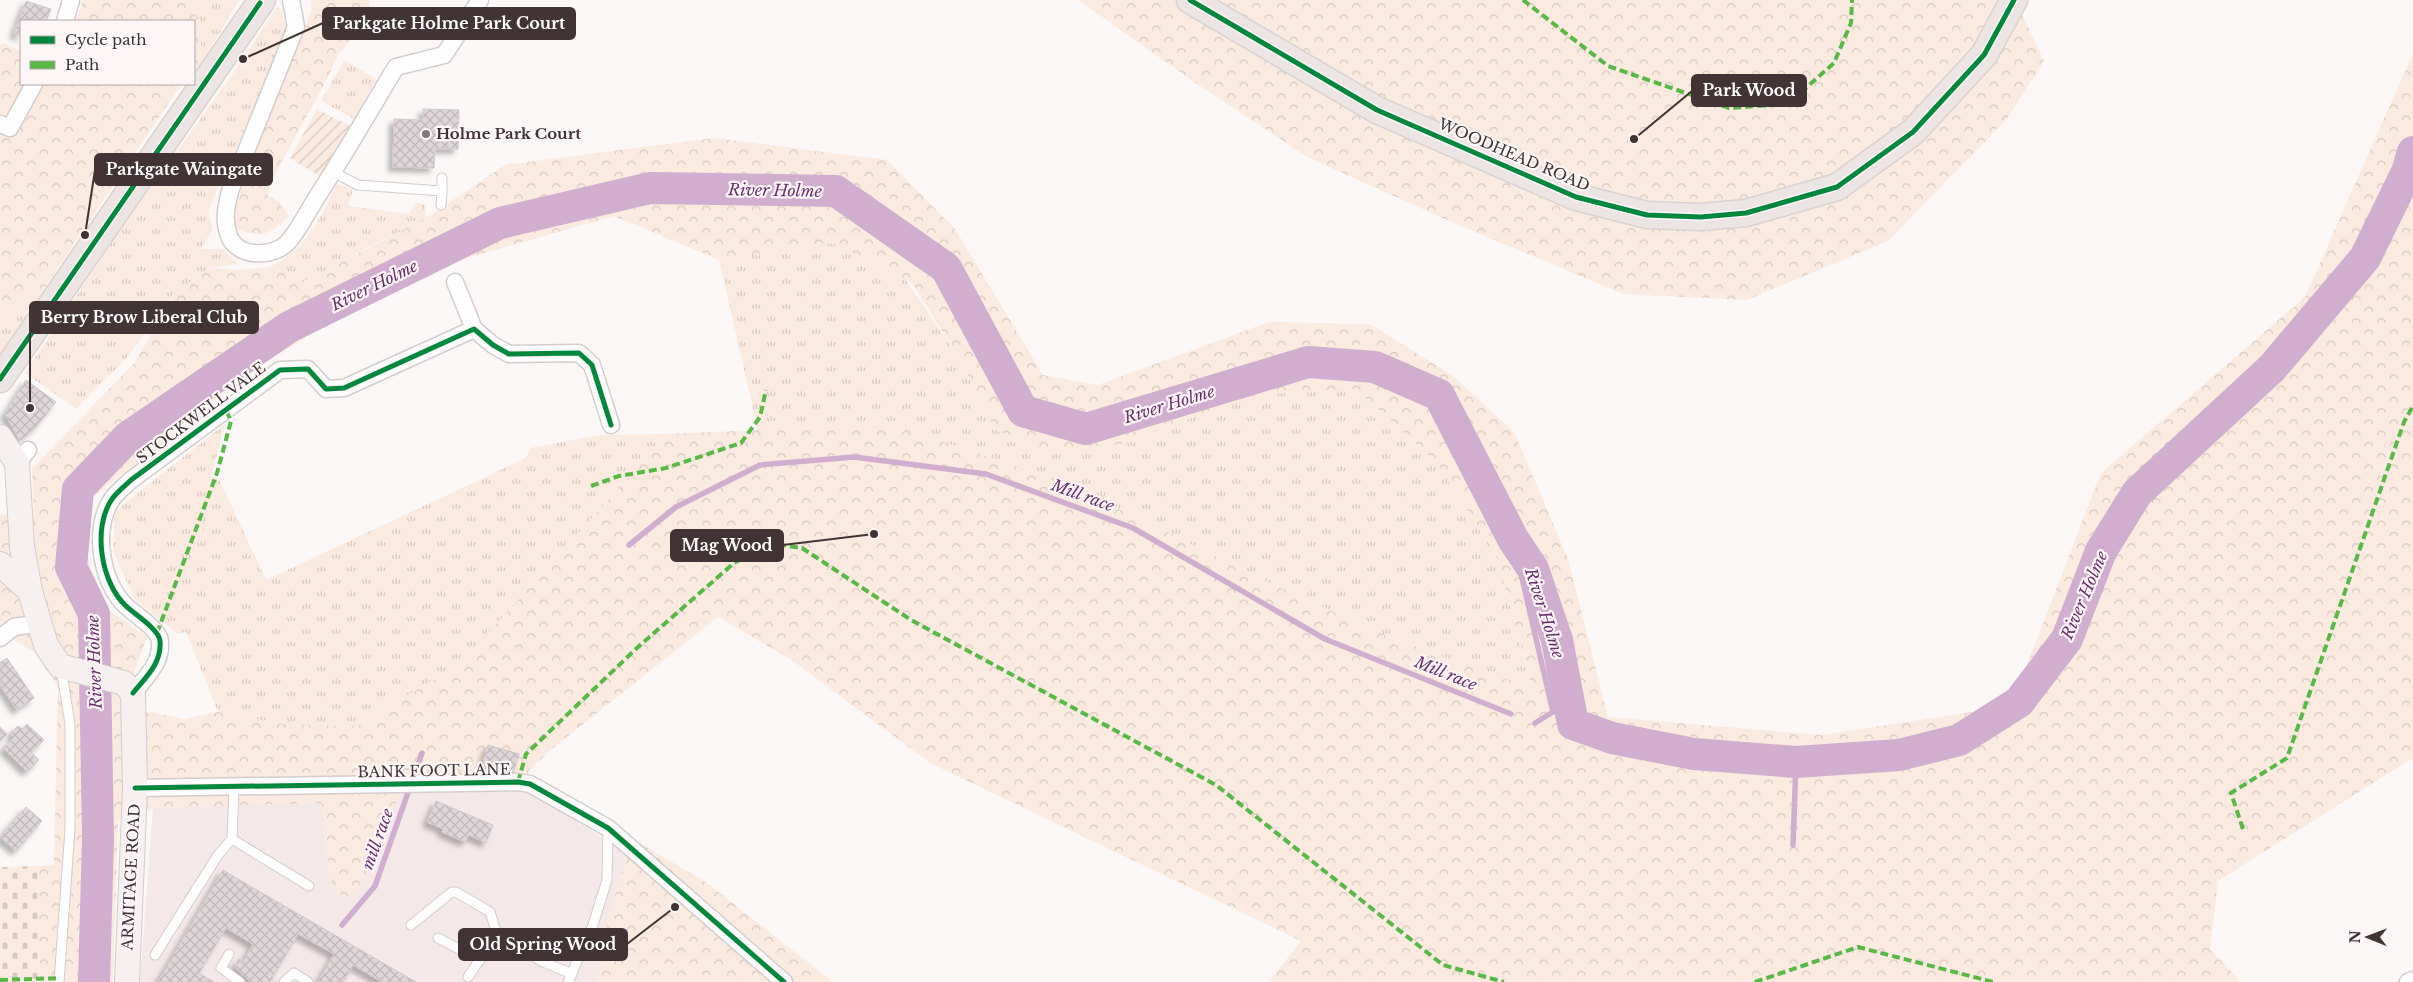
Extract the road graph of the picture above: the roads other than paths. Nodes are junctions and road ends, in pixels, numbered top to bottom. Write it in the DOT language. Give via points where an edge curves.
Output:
graph roads {
  1 [pos="71,0"];
  2 [pos="262,0"];
  3 [pos="291,0"];
  4 [pos="480,0"];
  5 [pos="1190,0"];
  6 [pos="2014,0"];
  7 [pos="65,20"];
  8 [pos="33,85"];
  9 [pos="0,124"];
  10 [pos="333,172"];
  11 [pos="442,178"];
  12 [pos="442,191"];
  13 [pos="442,205"];
  14 [pos="455,282"];
  15 [pos="474,329"];
  16 [pos="0,379"];
  17 [pos="611,425"];
  18 [pos="0,437"];
  19 [pos="0,564"];
  20 [pos="30,591"];
  21 [pos="40,623"];
  22 [pos="0,638"];
  23 [pos="67,668"];
  24 [pos="124,686"];
  25 [pos="234,787"];
  26 [pos="135,788"];
  27 [pos="608,828"];
  28 [pos="232,839"];
  29 [pos="309,886"];
  30 [pos="411,925"];
  31 [pos="497,934"];
  32 [pos="438,938"];
  33 [pos="229,954"];
  34 [pos="155,955"];
  35 [pos="480,960"];
  36 [pos="468,977"];
  37 [pos="570,978"];
  38 [pos="2413,980"];
  39 [pos="59,982"];
  40 [pos="127,982"];
  41 [pos="240,982"];
  42 [pos="284,982"];
  43 [pos="308,982"];
  44 [pos="784,982"];
  45 [pos="2408,982"];
  1 -- 7 [label="street"];
  2 -- 16 [label="main road"];
  3 -- 10 [label="street" via="296,28 230,191 224,216 235,246 252,253 266,254 287,244"];
  4 -- 10 [label="street" via="444,55 396,67"];
  5 -- 6 [label="main road, WOODHEAD ROAD" via="1377,110 1576,197 1647,215 1701,217 1746,213 1837,187 1913,132 1984,55"];
  8 -- 9 [label="street" via="10,128"];
  10 -- 12 [label="lane" via="358,185"];
  11 -- 12 [label="lane"];
  12 -- 13 [label="lane"];
  14 -- 15 [label="street"];
  15 -- 17 [label="street" via="509,354 578,353 592,365"];
  15 -- 24 [label="street, STOCKWELL VALE" via="344,388 326,389 308,369 280,370 131,480 112,500 103,519 102,550 107,579 124,604 157,633 160,640 157,665"];
  18 -- 20 [label="main road" via="22,456 22,547"];
  19 -- 20 [label="main road"];
  20 -- 21 [label="main road"];
  21 -- 22 [label="street" via="14,627"];
  21 -- 23 [label="main road" via="46,645"];
  23 -- 24 [label="main road"];
  23 -- 39 [label="lane" via="70,829"];
  24 -- 26 [label="main road, ARMITAGE ROAD"];
  25 -- 26 [label="street, BANK FOOT LANE"];
  25 -- 27 [label="street, BANK FOOT LANE" via="518,782 530,784"];
  25 -- 28 [label="lane"];
  26 -- 40 [label="main road, ARMITAGE ROAD"];
  27 -- 37 [label="lane" via="607,880 593,925"];
  27 -- 44 [label="street, BANK FOOT LANE"];
  28 -- 29 [label="lane"];
  28 -- 34 [label="lane" via="218,855"];
  30 -- 31 [label="lane" via="452,892 490,912"];
  31 -- 35 [label="lane"];
  31 -- 37 [label="lane"];
  32 -- 35 [label="lane"];
  33 -- 41 [label="lane" via="221,968"];
  35 -- 36 [label="lane"];
  38 -- 45 [label="street"];
  42 -- 43 [label="lane" via="294,973"];
}
